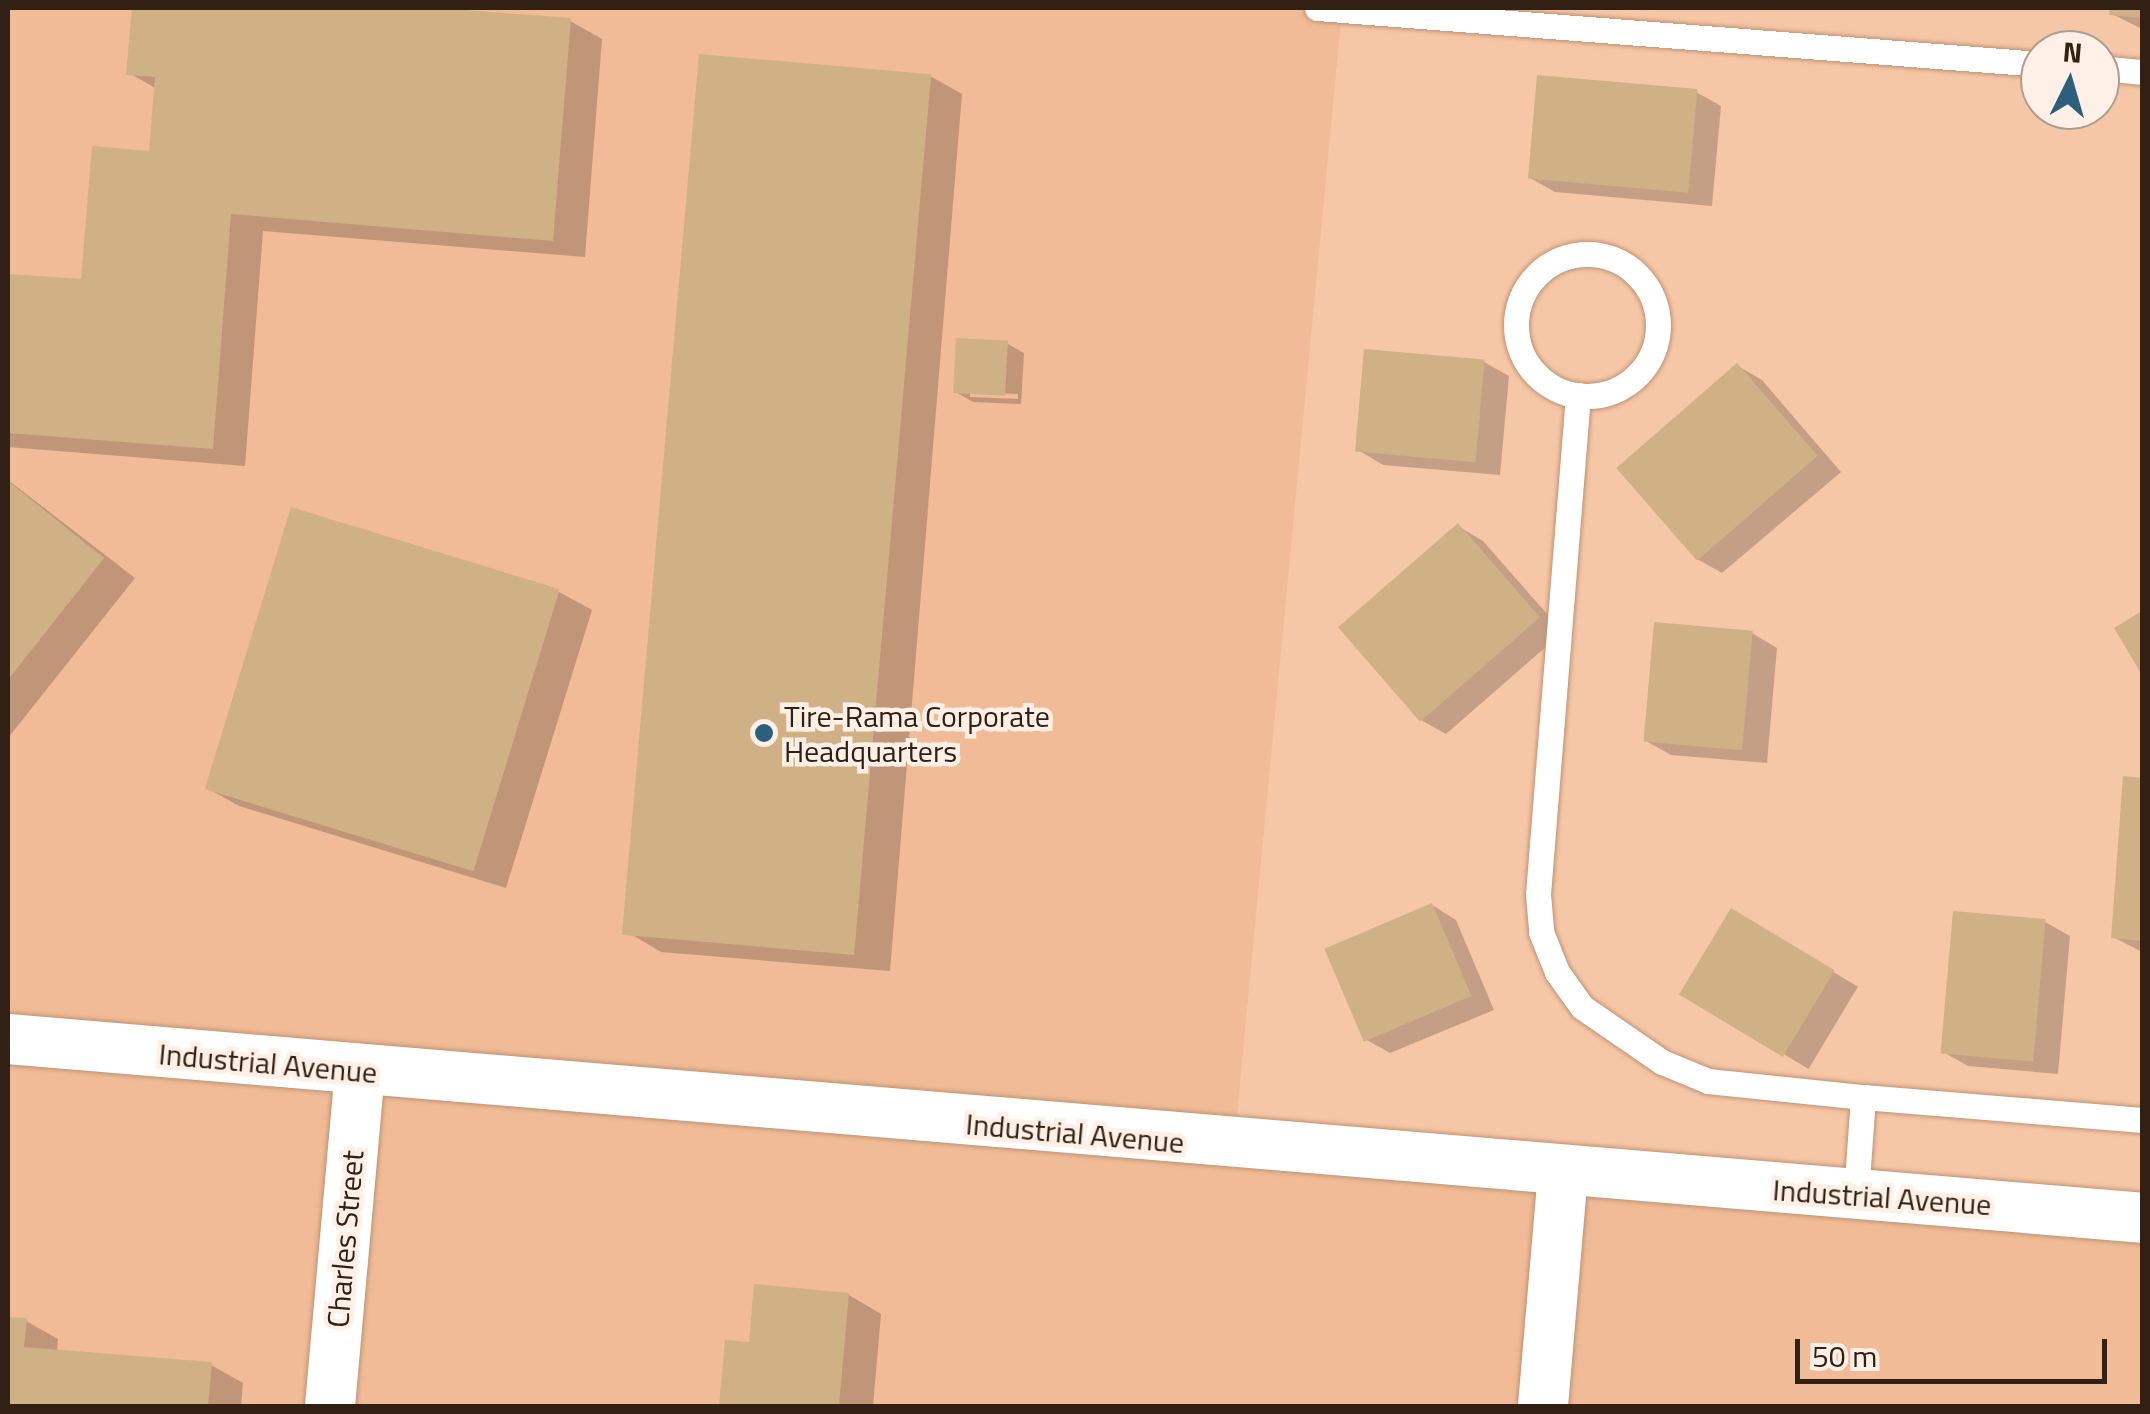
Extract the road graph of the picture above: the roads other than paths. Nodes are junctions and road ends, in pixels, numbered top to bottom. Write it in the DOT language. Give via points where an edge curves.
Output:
graph roads {
  1 [pos="1318,8"];
  2 [pos="2020,62"];
  3 [pos="1578,395"];
  4 [pos="8,1040"];
  5 [pos="360,1071"];
  6 [pos="1863,1097"];
  7 [pos="2142,1120"];
  8 [pos="1563,1174"];
  9 [pos="1856,1194"];
  10 [pos="2142,1218"];
  11 [pos="330,1406"];
  12 [pos="1543,1406"];
  1 -- 2 [label="lane"];
  3 -- 3 [label="lane" via="1618,390 1636,377 1658,334 1648,288 1632,269 1586,254 1541,270 1522,298 1516,332 1534,372"];
  3 -- 6 [label="lane" via="1538,894 1540,932 1556,972 1582,1007 1662,1062 1708,1081"];
  4 -- 5 [label="street, Industrial Avenue"];
  5 -- 8 [label="street, Industrial Avenue"];
  5 -- 11 [label="street, Charles Street"];
  6 -- 7 [label="lane"];
  6 -- 9 [label="lane"];
  8 -- 9 [label="street, Industrial Avenue"];
  8 -- 12 [label="street"];
  9 -- 10 [label="street, Industrial Avenue"];
}
